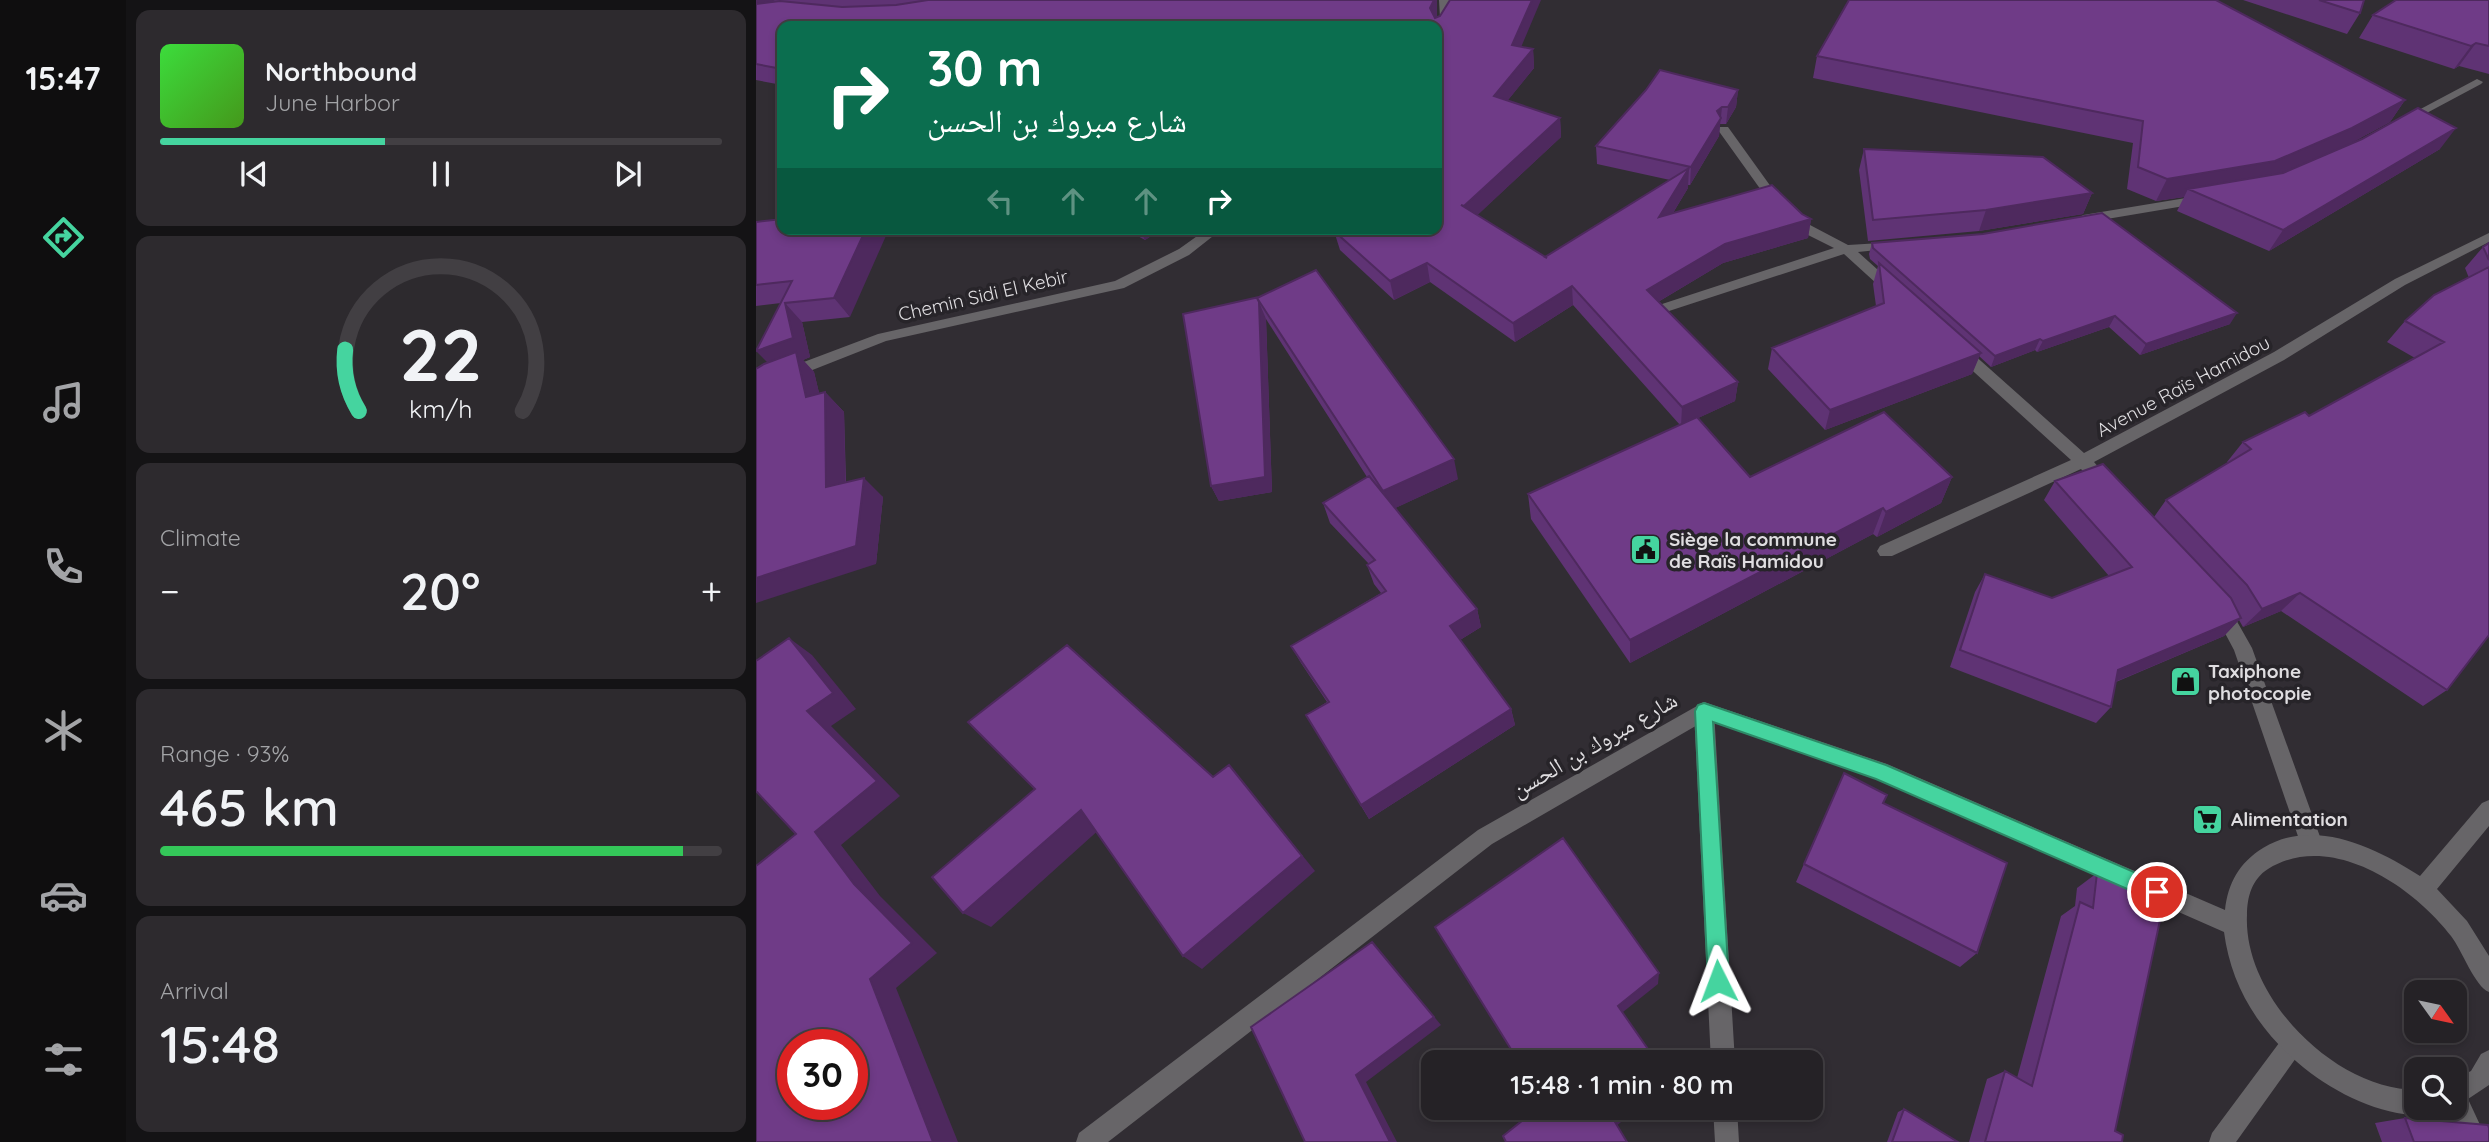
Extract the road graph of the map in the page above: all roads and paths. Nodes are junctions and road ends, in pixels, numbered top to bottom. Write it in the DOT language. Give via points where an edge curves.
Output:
graph roads {
  1 [pos="1444,0"];
  2 [pos="1442,23"];
  3 [pos="2477,82"];
  4 [pos="1724,130"];
  5 [pos="2386,131"];
  6 [pos="2214,198"];
  7 [pos="2071,221"];
  8 [pos="1208,235"];
  9 [pos="2489,237"];
  10 [pos="1913,243"];
  11 [pos="1846,249"];
  12 [pos="1908,304"];
  13 [pos="1664,308"];
  14 [pos="1949,341"];
  15 [pos="756,394"];
  16 [pos="2083,461"];
  17 [pos="2120,501"];
  18 [pos="1885,551"];
  19 [pos="2204,590"];
  20 [pos="1704,711"];
  21 [pos="2489,810"];
  22 [pos="2312,845"];
  23 [pos="2422,890"];
  24 [pos="2233,925"];
  25 [pos="2489,981"];
  26 [pos="2293,1043"];
  27 [pos="1722,1050"];
  28 [pos="2489,1062"];
  29 [pos="2467,1087"];
  30 [pos="2404,1099"];
  31 [pos="1726,1120"];
  32 [pos="2466,1120"];
  33 [pos="1088,1142"];
  34 [pos="1727,1142"];
  35 [pos="2221,1142"];
  36 [pos="2476,1142"];
  1 -- 2 [label="street"];
  3 -- 5 [label="street"];
  4 -- 11 [label="street" via="1770,194 1805,228"];
  6 -- 7 [label="street"];
  8 -- 15 [label="street, Chemin Sidi El Kebir" via="1119,285 883,337 777,378"];
  9 -- 16 [label="street, Avenue Raïs Hamidou" via="2400,282 2279,356"];
  10 -- 11 [label="street"];
  11 -- 12 [label="street"];
  11 -- 13 [label="street"];
  14 -- 16 [label="street"];
  16 -- 17 [label="street"];
  16 -- 18 [label="street, Avenue Raïs Hamidou"];
  19 -- 22 [label="street" via="2222,610 2243,648"];
  20 -- 24 [label="street, شارع مبروك بن الحسن" via="1880,771"];
  20 -- 27 [label="street"];
  20 -- 33 [label="street, شارع مبروك بن الحسن" via="1485,837"];
  21 -- 23 [label="street"];
  22 -- 23 [label="street" via="2348,851 2387,866"];
  22 -- 24 [label="street" via="2279,850 2254,866 2238,892"];
  23 -- 25 [label="street" via="2454,920"];
  24 -- 26 [label="street" via="2240,964 2262,1005"];
  26 -- 30 [label="street" via="2330,1073 2369,1092"];
  26 -- 35 [label="street"];
  28 -- 29 [label="street" via="2479,1079"];
  31 -- 34 [label="street"];
  32 -- 36 [label="street"];
}
